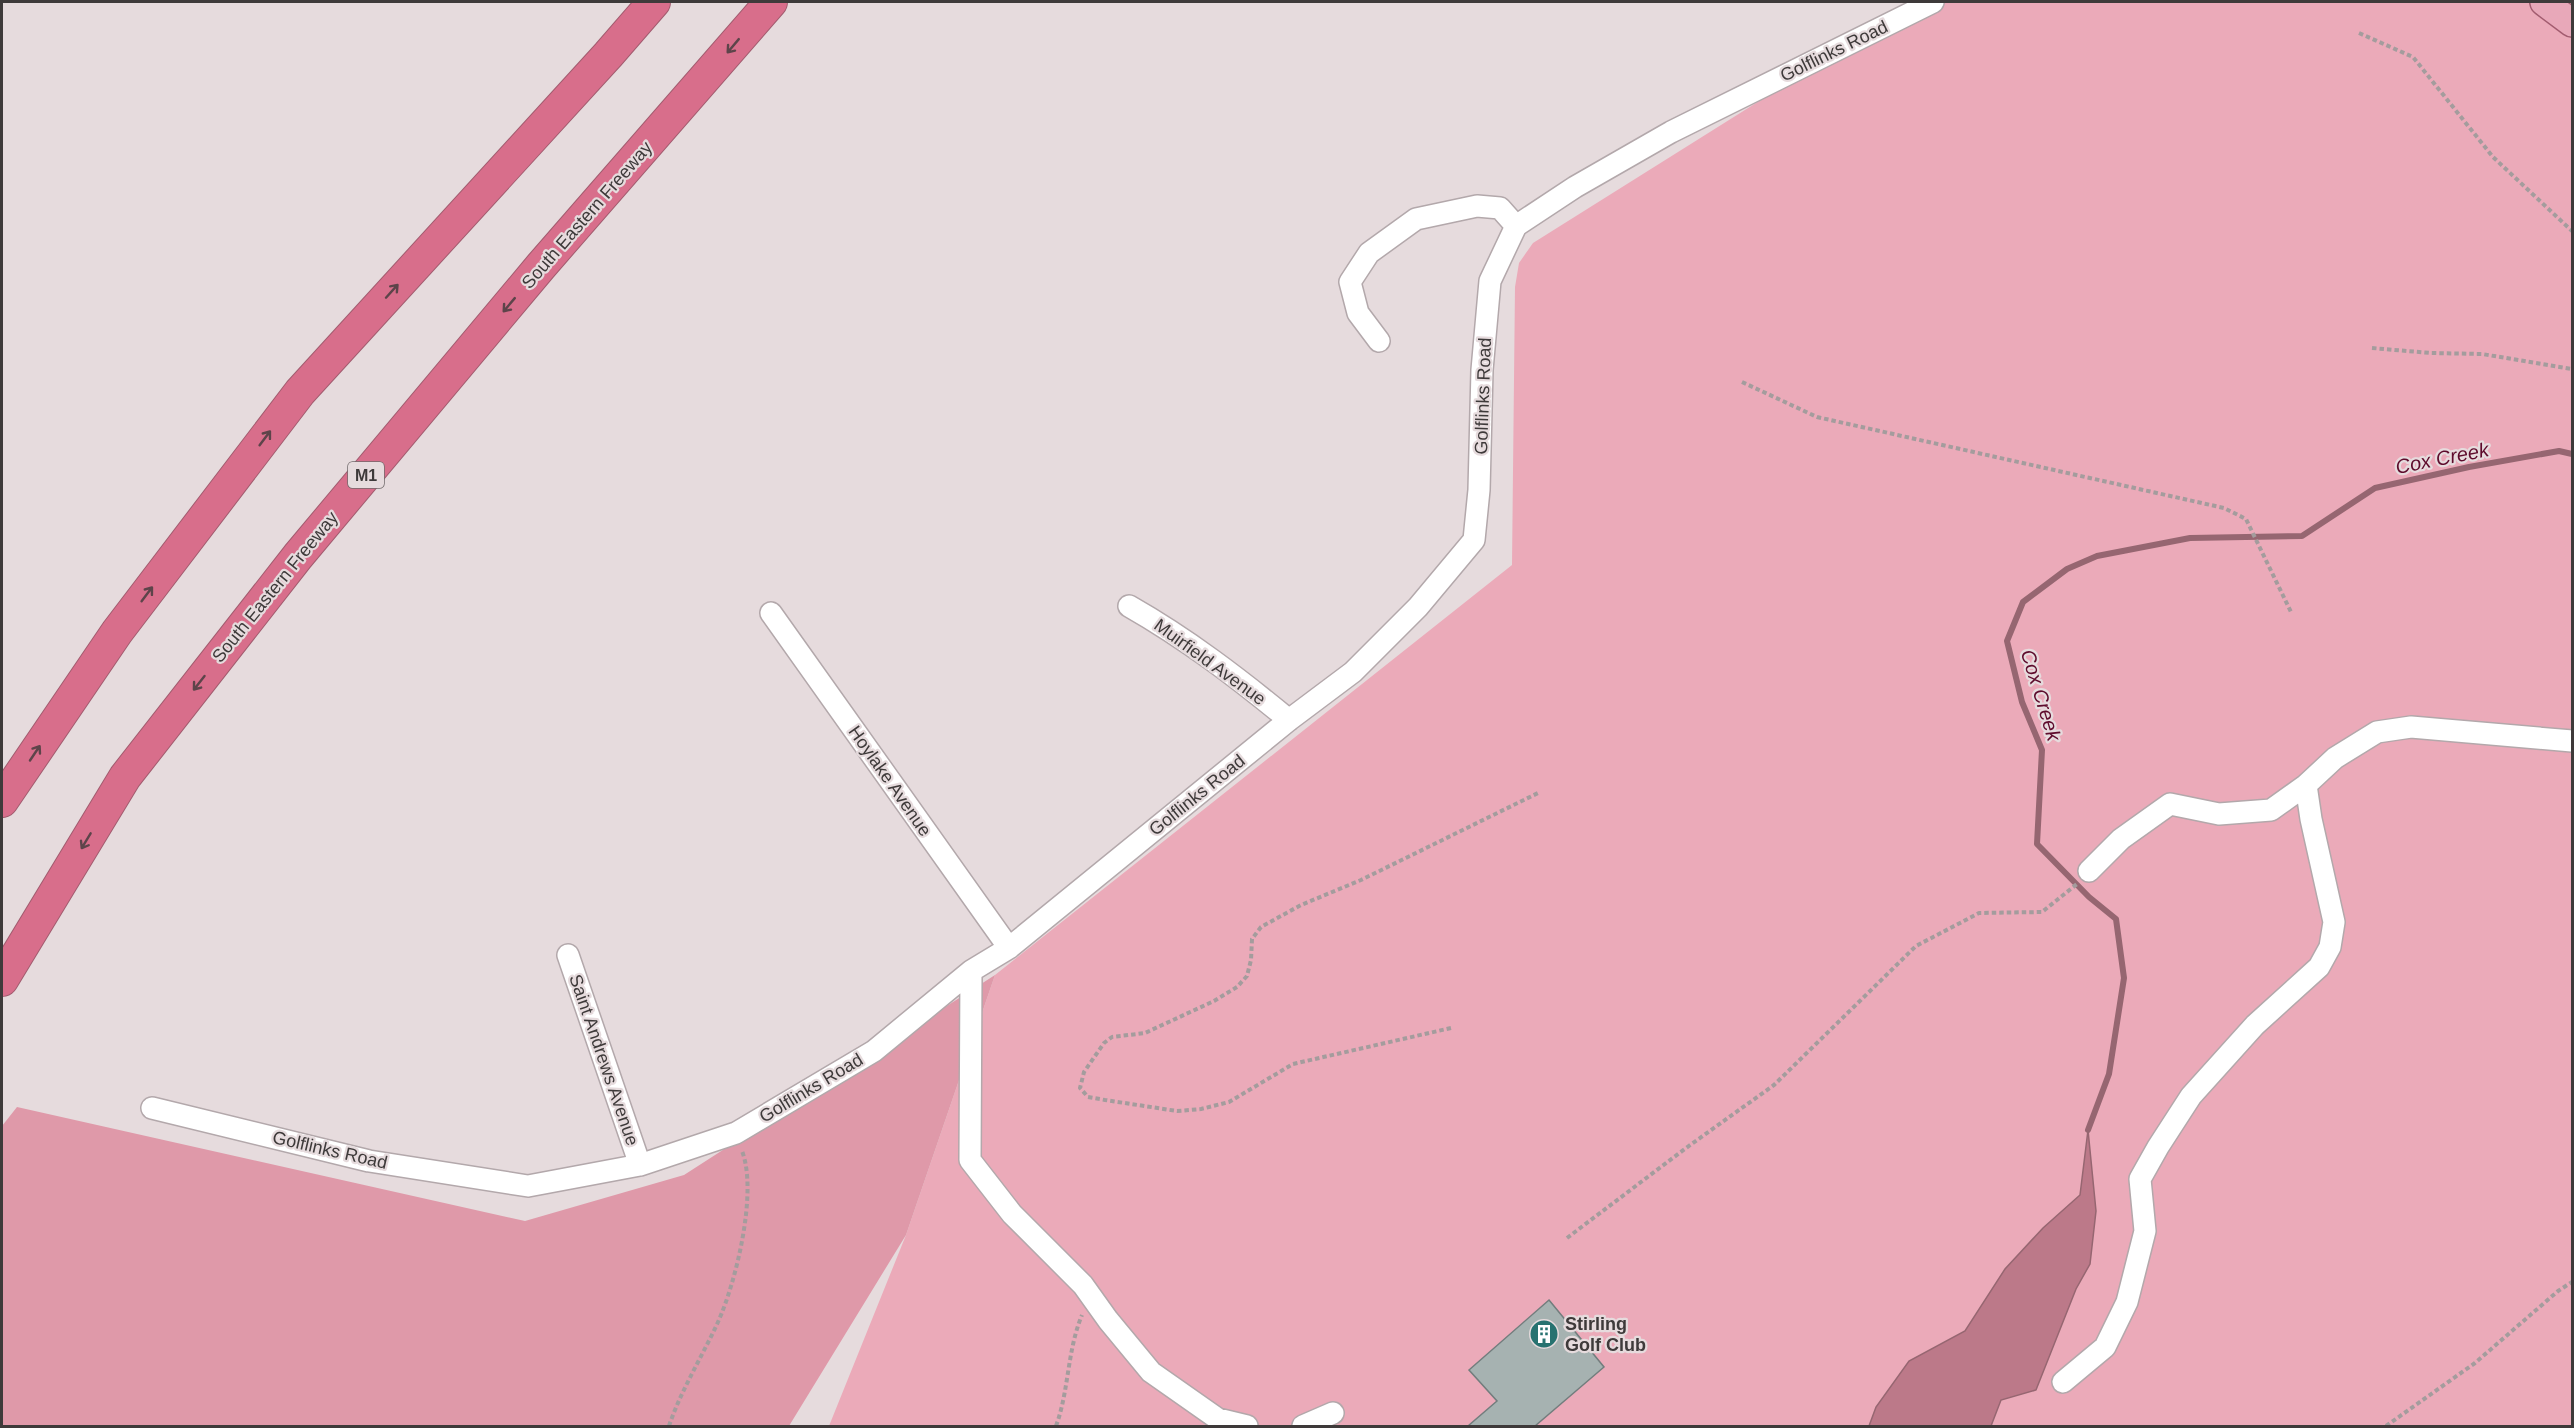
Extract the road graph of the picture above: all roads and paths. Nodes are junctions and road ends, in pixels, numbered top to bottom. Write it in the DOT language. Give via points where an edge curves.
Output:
graph roads {
  1 [pos="654,2"];
  2 [pos="771,2"];
  3 [pos="1934,2"];
  4 [pos="2544,2"];
  5 [pos="2572,23"];
  6 [pos="2359,33"];
  7 [pos="1516,226"];
  8 [pos="2572,231"];
  9 [pos="1379,341"];
  10 [pos="2372,348"];
  11 [pos="2572,369"];
  12 [pos="1742,382"];
  13 [pos="1129,606"];
  14 [pos="771,613"];
  15 [pos="2292,614"];
  16 [pos="1289,720"];
  17 [pos="2572,741"];
  18 [pos="2306,785"];
  19 [pos="1538,793"];
  20 [pos="2,801"];
  21 [pos="2089,871"];
  22 [pos="2070,892"];
  23 [pos="1009,948"];
  24 [pos="568,955"];
  25 [pos="970,971"];
  26 [pos="2,980"];
  27 [pos="1451,1028"];
  28 [pos="152,1108"];
  29 [pos="736,1133"];
  30 [pos="640,1165"];
  31 [pos="1567,1238"];
  32 [pos="2572,1282"];
  33 [pos="1085,1306"];
  34 [pos="2063,1382"];
  35 [pos="1334,1413"];
  36 [pos="669,1426"];
  37 [pos="1056,1426"];
  38 [pos="1247,1426"];
  39 [pos="1303,1426"];
  40 [pos="2386,1426"];
  20 -- 1 [label="highway, one-way" via="117,632 300,392"];
  2 -- 26 [label="highway, South Eastern Freeway / M1, one-way" via="526,284 262,602 125,777"];
  3 -- 7 [label="street, Golflinks Road" via="1671,132"];
  4 -- 5 [label="main road"];
  6 -- 8 [label="path" via="2413,57 2493,157"];
  7 -- 9 [label="street" via="1500,208 1477,206 1416,219 1369,253 1350,282 1358,314"];
  7 -- 16 [label="street, Golflinks Road" via="1490,282 1474,540 1418,607 1353,672"];
  10 -- 11 [label="path" via="2482,354"];
  12 -- 15 [label="path" via="1817,417 2224,508 2246,519"];
  13 -- 16 [label="street, Muirfield Avenue" via="1212,659"];
  14 -- 23 [label="street, Hoylake Avenue"];
  16 -- 23 [label="street, Golflinks Road"];
  17 -- 18 [label="street" via="2411,727 2377,732 2335,758"];
  18 -- 21 [label="street" via="2271,810 2219,814 2170,804 2121,839"];
  18 -- 34 [label="street" via="2334,922 2330,947 2319,966 2255,1025 2191,1096 2158,1147 2140,1179 2145,1231 2127,1302 2105,1347"];
  19 -- 27 [label="path" via="1261,927 1252,939 1247,976 1237,987 1144,1033 1112,1037 1084,1072 1080,1088 1088,1096 1105,1100 1177,1111 1201,1109 1229,1102 1293,1064"];
  22 -- 31 [label="path" via="2042,912 1979,913 1916,946 1774,1085"];
  23 -- 25 [label="street, Golflinks Road"];
  24 -- 30 [label="street, Saint Andrews Avenue"];
  25 -- 29 [label="street, Golflinks Road" via="874,1051"];
  25 -- 38 [label="street" via="970,1160 1012,1214 1083,1286 1151,1372 1218,1419"];
  28 -- 30 [label="street, Golflinks Road" via="369,1161 528,1186"];
  29 -- 30 [label="street, Golflinks Road"];
  29 -- 36 [label="path" via="746,1159 744,1239 719,1320"];
  32 -- 40 [label="path" via="2475,1363"];
  33 -- 37 [label="path"];
  35 -- 39 [label="street"];
}
